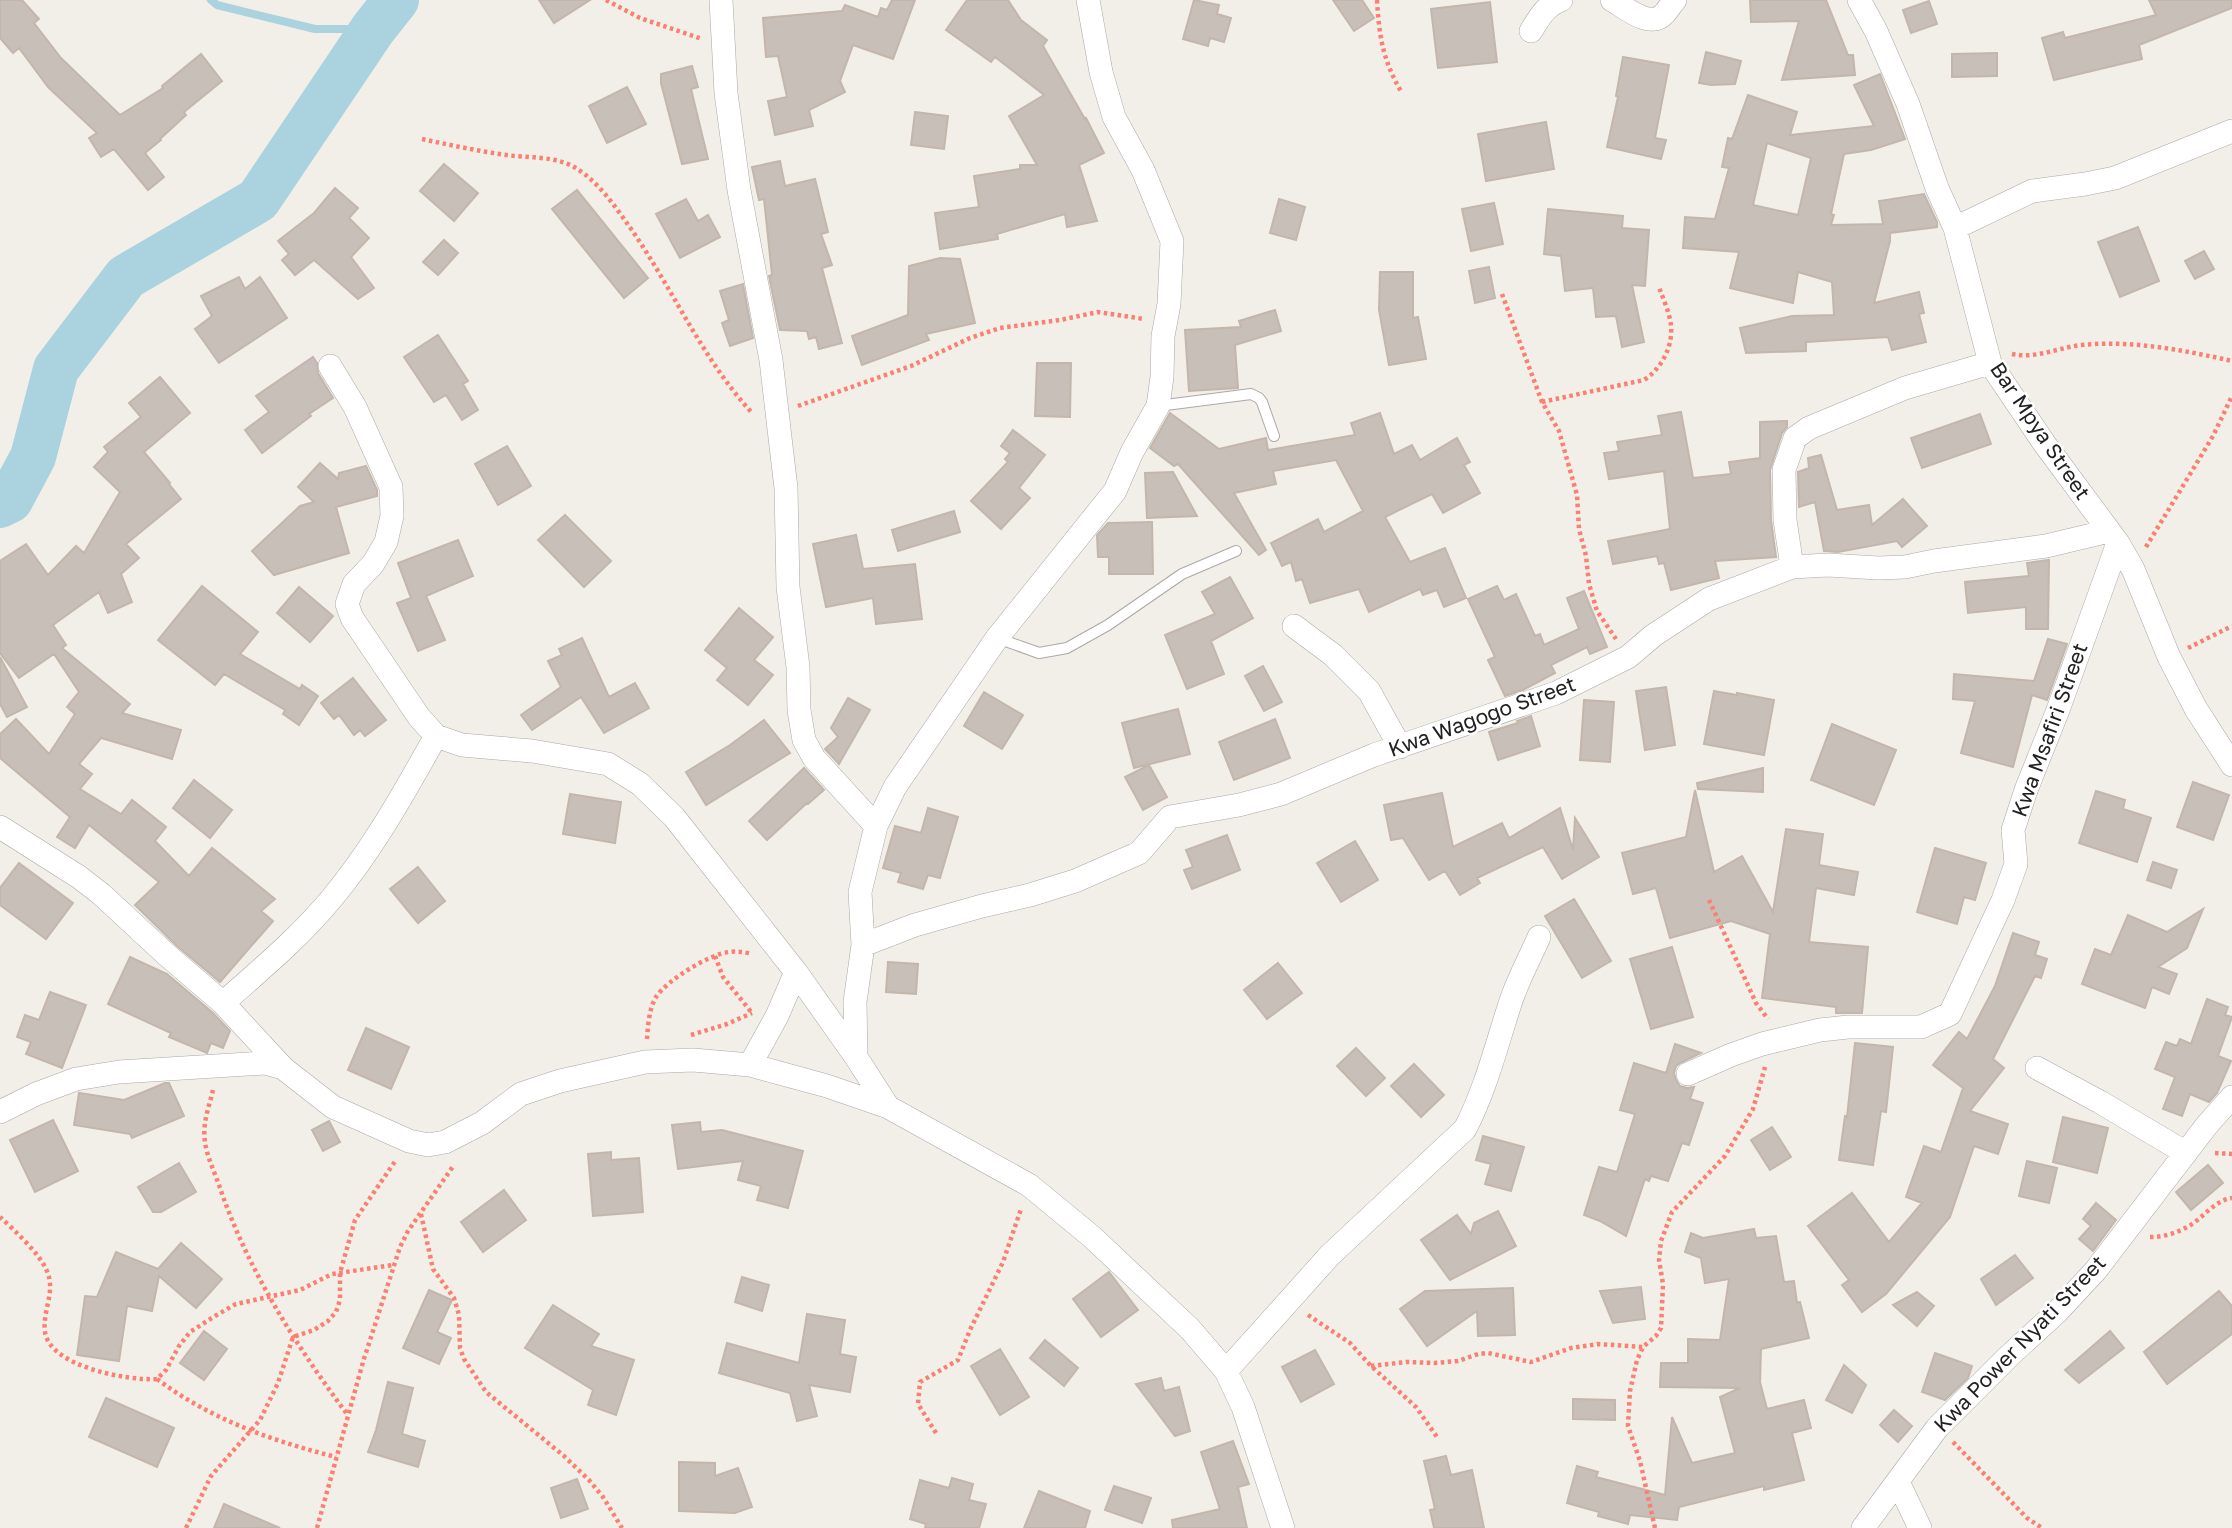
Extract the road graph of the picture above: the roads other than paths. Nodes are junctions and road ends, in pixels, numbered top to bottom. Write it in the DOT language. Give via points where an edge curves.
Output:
graph roads {
  1 [pos="721,0"];
  2 [pos="1088,0"];
  3 [pos="1561,0"];
  4 [pos="1612,0"];
  5 [pos="1675,0"];
  6 [pos="1860,0"];
  7 [pos="1531,31"];
  8 [pos="2232,131"];
  9 [pos="1955,228"];
  10 [pos="1989,356"];
  11 [pos="330,366"];
  12 [pos="1158,406"];
  13 [pos="1274,436"];
  14 [pos="2114,537"];
  15 [pos="1236,551"];
  16 [pos="1792,567"];
  17 [pos="1294,625"];
  18 [pos="997,638"];
  19 [pos="436,736"];
  20 [pos="1400,747"];
  21 [pos="2232,765"];
  22 [pos="876,826"];
  23 [pos="0,827"];
  24 [pos="1539,937"];
  25 [pos="863,944"];
  26 [pos="793,968"];
  27 [pos="223,1003"];
  28 [pos="856,1057"];
  29 [pos="750,1065"];
  30 [pos="283,1068"];
  31 [pos="2037,1068"];
  32 [pos="1688,1074"];
  33 [pos="2232,1097"];
  34 [pos="888,1107"];
  35 [pos="0,1112"];
  36 [pos="2186,1153"];
  37 [pos="1226,1371"];
  38 [pos="1898,1482"];
  39 [pos="1283,1528"];
  40 [pos="1863,1528"];
  41 [pos="1920,1528"];
  1 -- 22 [label="street" via="739,190 771,360 786,488 788,587 804,740 814,758"];
  2 -- 12 [label="street" via="1114,117 1143,170 1172,241"];
  3 -- 7 [label="street" via="1540,15"];
  4 -- 5 [label="street" via="1654,20"];
  6 -- 9 [label="street, Bar Mpya Street" via="1908,104"];
  8 -- 9 [label="street" via="2115,178 2032,191"];
  9 -- 10 [label="street, Bar Mpya Street"];
  10 -- 14 [label="street, Bar Mpya Street" via="2044,443"];
  10 -- 16 [label="street" via="1809,428 1795,438 1784,470"];
  11 -- 19 [label="street" via="355,407 391,486 392,516 386,542 354,584 347,604 352,618"];
  12 -- 13 [label="lane" via="1251,394 1262,402"];
  12 -- 18 [label="street" via="1115,491"];
  14 -- 16 [label="street, Kwa Wagogo Street" via="1905,567"];
  14 -- 21 [label="street, Bar Mpya Street" via="2133,569 2169,657"];
  14 -- 32 [label="street, Kwa Msafiri Street" via="2013,831 2016,864 1950,1014 1920,1027 1820,1030 1731,1055"];
  15 -- 18 [label="lane" via="1182,574 1068,648 1040,653"];
  16 -- 20 [label="street, Kwa Wagogo Street" via="1709,599 1628,657 1556,694"];
  17 -- 20 [label="street" via="1369,691"];
  18 -- 22 [label="street" via="895,788"];
  19 -- 26 [label="street" via="462,745 608,764 640,784 674,817"];
  19 -- 27 [label="street" via="332,898"];
  20 -- 25 [label="street, Kwa Wagogo Street" via="1281,794 1170,817 1139,853 1075,881"];
  22 -- 25 [label="street" via="860,892"];
  23 -- 27 [label="street" via="79,877"];
  24 -- 37 [label="street" via="1514,992 1465,1129 1330,1255"];
  25 -- 28 [label="street" via="855,1002"];
  26 -- 28 [label="street"];
  26 -- 29 [label="street" via="777,1016"];
  27 -- 30 [label="street"];
  28 -- 34 [label="street"];
  29 -- 30 [label="street" via="645,1062 560,1082 522,1094 445,1142 428,1144 409,1141 334,1107"];
  29 -- 34 [label="street"];
  30 -- 35 [label="street" via="265,1063 119,1072 76,1079"];
  31 -- 36 [label="street"];
  33 -- 36 [label="street, Kwa Power Nyati Street"];
  34 -- 37 [label="street" via="1029,1185 1180,1320"];
  36 -- 38 [label="street, Kwa Power Nyati Street" via="2096,1270 1937,1428"];
  37 -- 39 [label="street" via="1243,1407"];
  38 -- 40 [label="street, Kwa Power Nyati Street"];
  38 -- 41 [label="street"];
}
